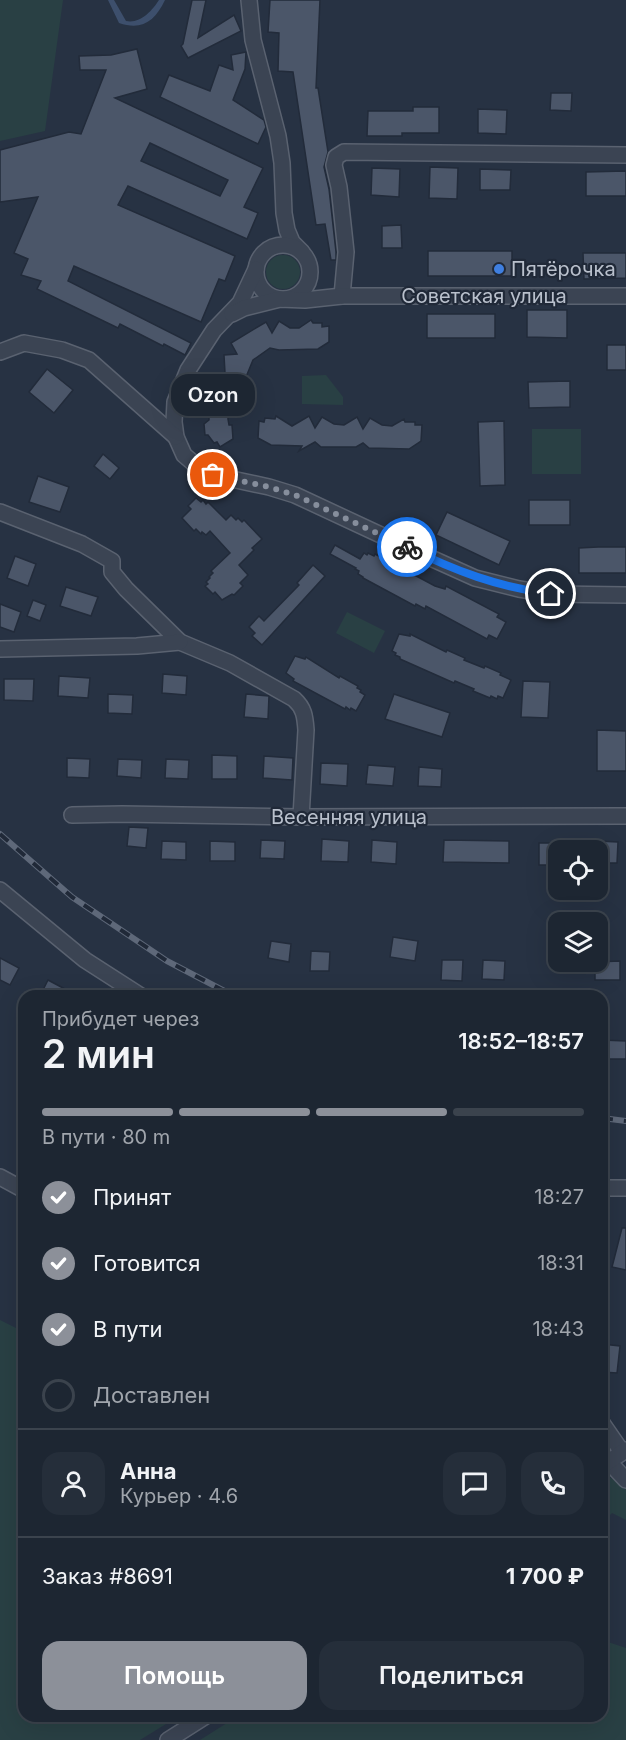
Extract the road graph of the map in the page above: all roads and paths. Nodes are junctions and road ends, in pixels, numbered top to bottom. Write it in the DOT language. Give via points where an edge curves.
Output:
graph roads {
  1 [pos="249,0"];
  2 [pos="626,155"];
  3 [pos="284,213"];
  4 [pos="270,248"];
  5 [pos="302,252"];
  6 [pos="310,267"];
  7 [pos="256,269"];
  8 [pos="342,296"];
  9 [pos="626,296"];
  10 [pos="280,299"];
  11 [pos="227,316"];
  12 [pos="0,352"];
  13 [pos="176,437"];
  14 [pos="0,512"];
  15 [pos="626,594"];
  16 [pos="180,642"];
  17 [pos="0,649"];
  18 [pos="72,815"];
  19 [pos="626,816"];
  20 [pos="301,817"];
  21 [pos="0,890"];
  22 [pos="132,990"];
  23 [pos="0,1177"];
  24 [pos="18,1187"];
  25 [pos="608,1188"];
  26 [pos="626,1188"];
  27 [pos="608,1431"];
  28 [pos="624,1451"];
  29 [pos="608,1462"];
  30 [pos="608,1466"];
  31 [pos="626,1480"];
  32 [pos="196,1722"];
  33 [pos="168,1740"];
  1 -- 3 [label="street" via="253,40 278,136"];
  2 -- 8 [label="street" via="344,152 336,157 334,165 346,252"];
  3 -- 4 [label="street" via="277,241"];
  3 -- 5 [label="street" via="292,242"];
  4 -- 5 [label="street" via="286,245"];
  4 -- 7 [label="street"];
  5 -- 6 [label="street"];
  6 -- 8 [label="street" via="320,286"];
  6 -- 10 [label="street" via="303,290 297,296"];
  7 -- 10 [label="street" via="265,292"];
  7 -- 11 [label="street" via="240,303"];
  8 -- 9 [label="street, Советская улица"];
  8 -- 10 [label="street, Советская улица"];
  10 -- 11 [label="street"];
  11 -- 13 [label="street" via="180,385 175,402"];
  12 -- 13 [label="street" via="24,343 89,360"];
  13 -- 15 [label="street" via="184,455 213,475 295,495 476,578 551,594"];
  14 -- 16 [label="street" via="82,544 112,561 112,572 126,589"];
  16 -- 17 [label="street"];
  16 -- 20 [label="street" via="230,663 302,707 306,730"];
  18 -- 20 [label="street, Весенняя улица"];
  19 -- 20 [label="street, Весенняя улица"];
  21 -- 22 [label="street" via="85,960"];
  23 -- 24 [label="street"];
  25 -- 26 [label="street"];
  27 -- 28 [label="street"];
  28 -- 29 [label="street"];
  30 -- 31 [label="street"];
  32 -- 33 [label="street"];
}
